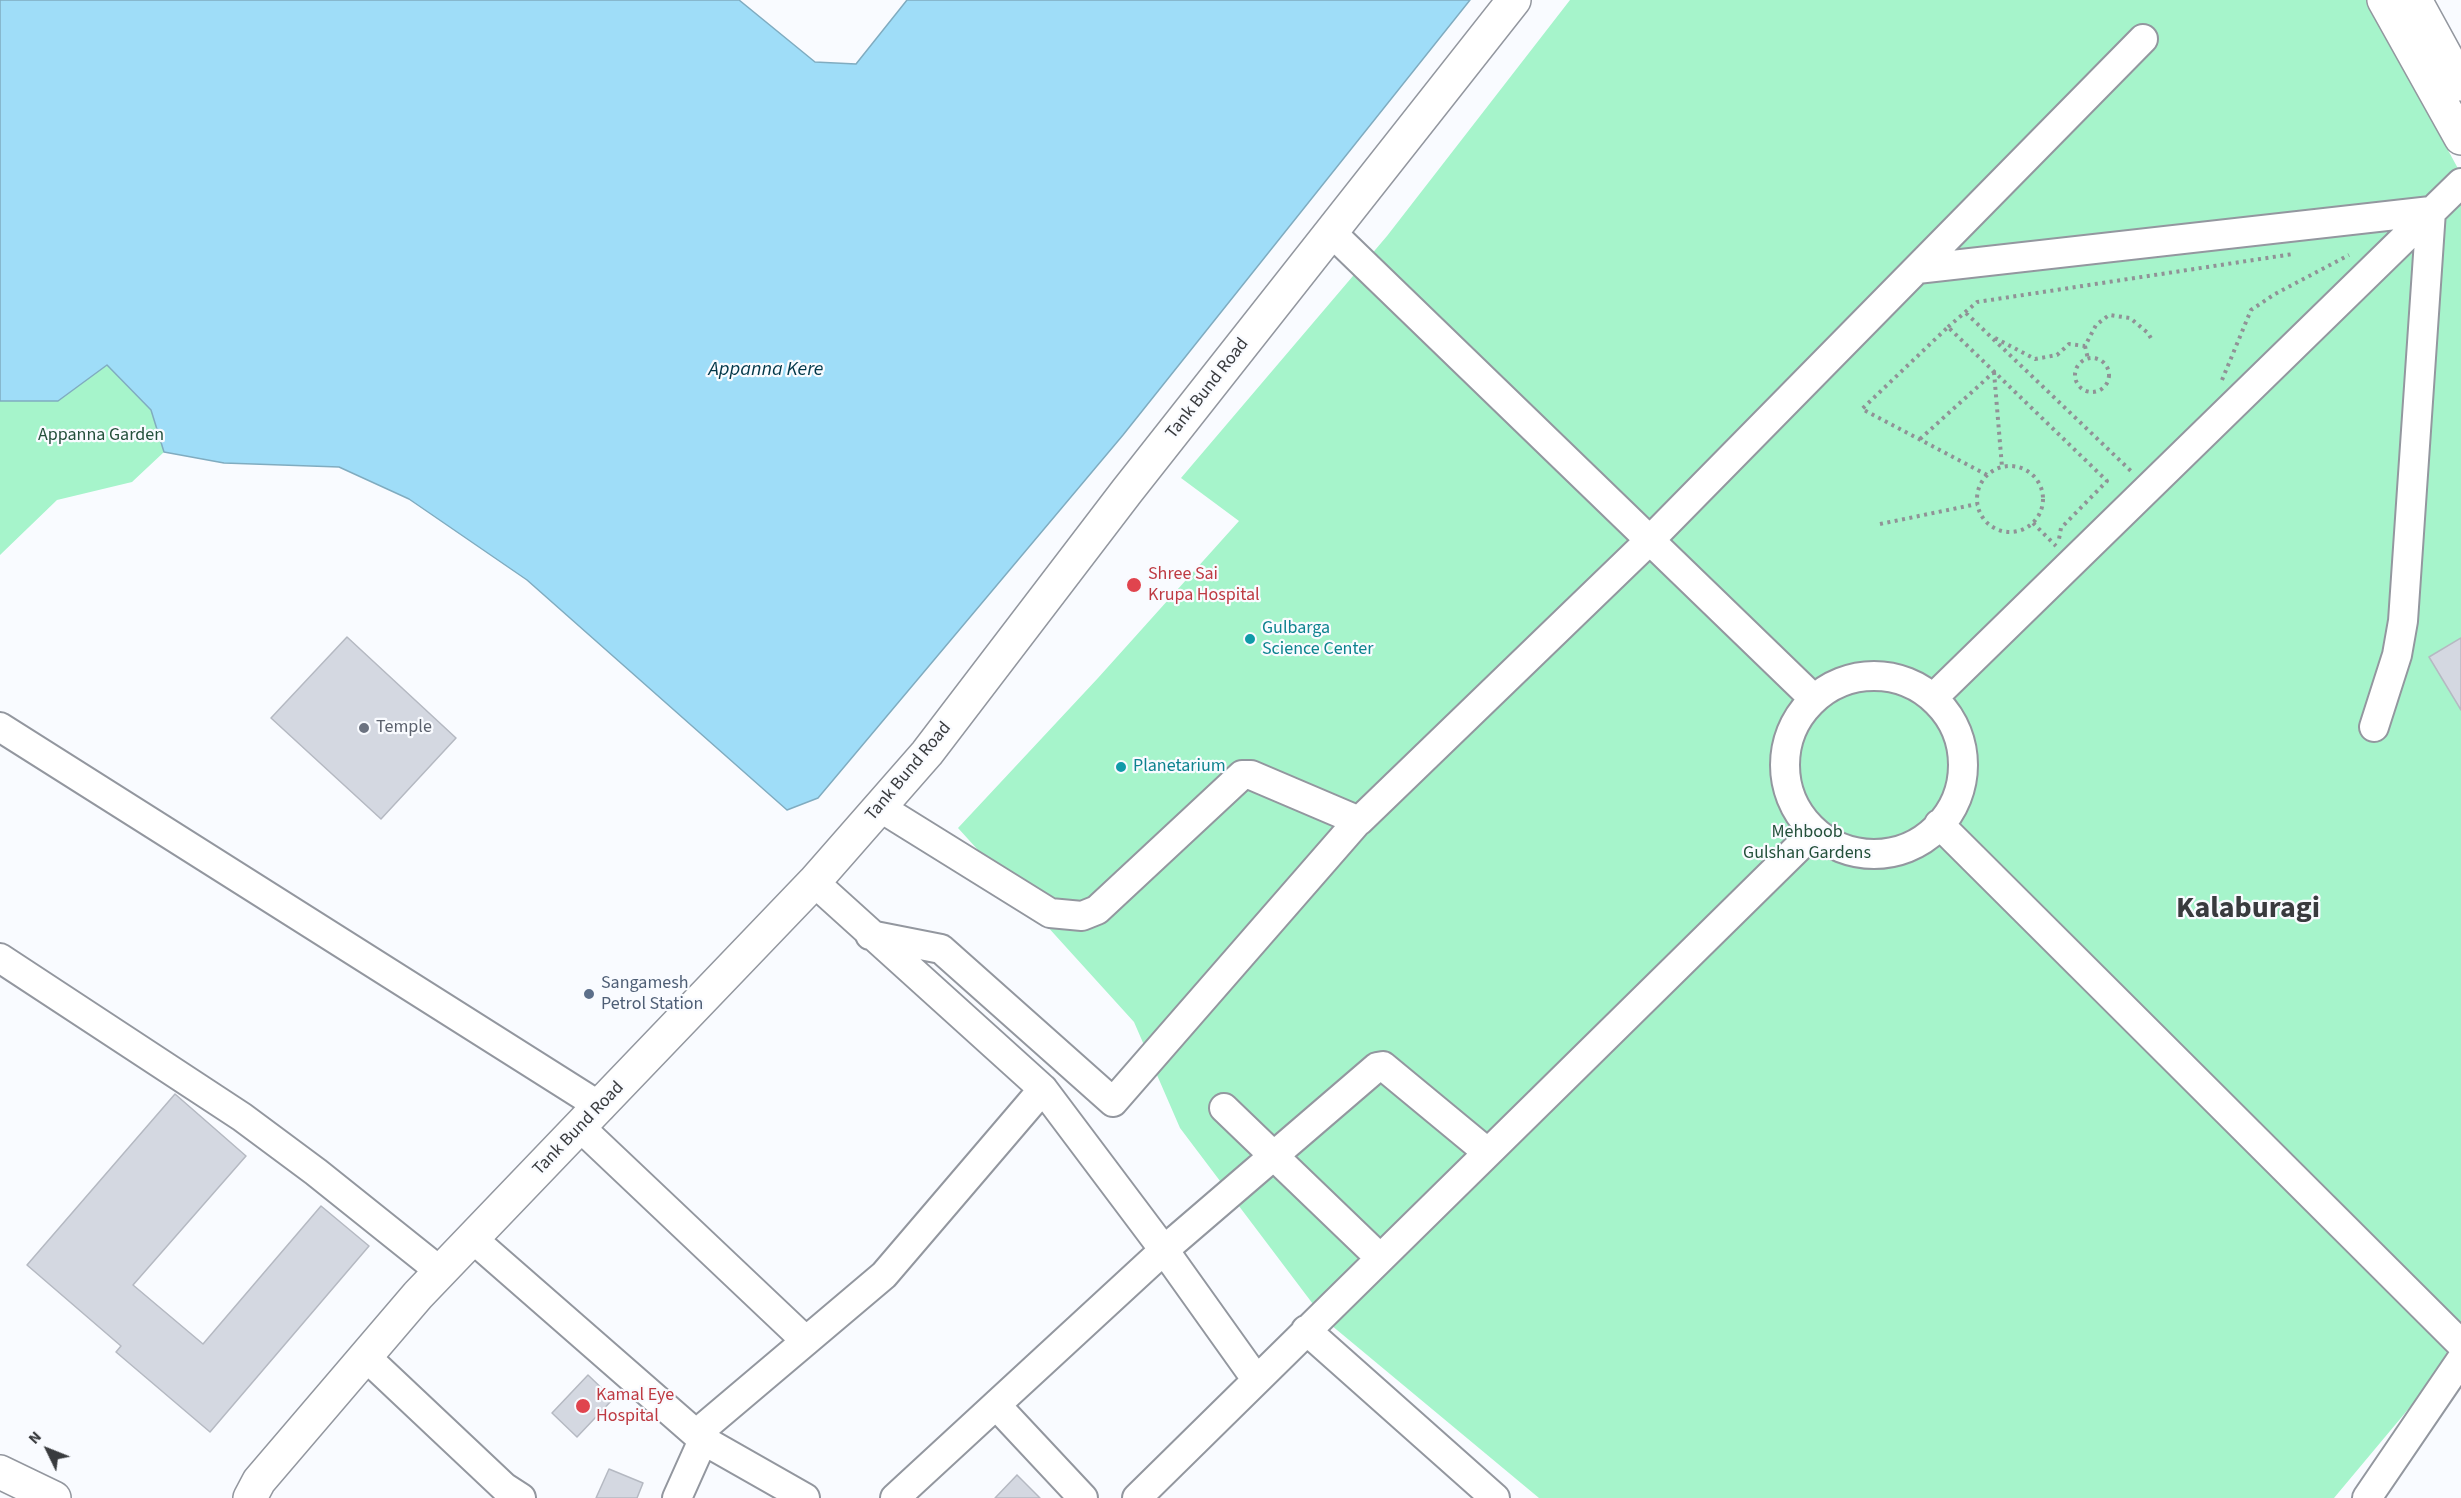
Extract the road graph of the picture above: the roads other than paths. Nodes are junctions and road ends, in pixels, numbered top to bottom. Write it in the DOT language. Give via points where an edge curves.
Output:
graph roads {
  1 [pos="1514,0"];
  2 [pos="2384,0"];
  3 [pos="2415,0"];
  4 [pos="2143,39"];
  5 [pos="2461,84"];
  6 [pos="2461,138"];
  7 [pos="2461,183"];
  8 [pos="2431,211"];
  9 [pos="1331,232"];
  10 [pos="1917,268"];
  11 [pos="1650,540"];
  12 [pos="1813,698"];
  13 [pos="1933,698"];
  14 [pos="0,727"];
  15 [pos="2374,727"];
  16 [pos="881,808"];
  17 [pos="1358,821"];
  18 [pos="1939,824"];
  19 [pos="1813,833"];
  20 [pos="814,882"];
  21 [pos="870,935"];
  22 [pos="0,958"];
  23 [pos="1043,1089"];
  24 [pos="1224,1108"];
  25 [pos="591,1117"];
  26 [pos="1487,1152"];
  27 [pos="1275,1155"];
  28 [pos="473,1239"];
  29 [pos="1164,1250"];
  30 [pos="1380,1258"];
  31 [pos="441,1272"];
  32 [pos="1306,1330"];
  33 [pos="806,1341"];
  34 [pos="2461,1344"];
  35 [pos="365,1356"];
  36 [pos="2461,1360"];
  37 [pos="1256,1379"];
  38 [pos="996,1405"];
  39 [pos="700,1437"];
  40 [pos="0,1472"];
  41 [pos="0,1494"];
  42 [pos="7,1498"];
  43 [pos="54,1498"];
  44 [pos="250,1498"];
  45 [pos="521,1498"];
  46 [pos="676,1498"];
  47 [pos="805,1498"];
  48 [pos="895,1498"];
  49 [pos="1083,1498"];
  50 [pos="1137,1498"];
  51 [pos="1496,1498"];
  52 [pos="2367,1498"];
  1 -- 9 [label="main road, Tank Bund Road"];
  2 -- 6 [label="main road"];
  3 -- 5 [label="main road"];
  4 -- 10 [label="street"];
  7 -- 8 [label="street"];
  8 -- 10 [label="street"];
  8 -- 13 [label="street"];
  8 -- 15 [label="street" via="2403,621 2397,655"];
  9 -- 11 [label="street"];
  9 -- 16 [label="main road, Tank Bund Road"];
  10 -- 11 [label="street"];
  11 -- 12 [label="street"];
  11 -- 17 [label="street"];
  12 -- 13 [label="street" via="1850,678 1884,675 1925,690"];
  12 -- 19 [label="street" via="1790,731 1783,766 1790,802"];
  13 -- 18 [label="street" via="1949,715 1962,743 1964,761 1956,804"];
  14 -- 25 [label="street"];
  16 -- 17 [label="street" via="1050,913 1082,916 1097,910 1242,775 1251,775"];
  16 -- 20 [label="main road, Tank Bund Road"];
  17 -- 21 [label="street" via="1113,1102 941,950"];
  18 -- 19 [label="street" via="1929,837 1893,854 1847,852"];
  18 -- 34 [label="street"];
  19 -- 26 [label="street"];
  20 -- 21 [label="street"];
  20 -- 25 [label="main road, Tank Bund Road"];
  21 -- 23 [label="street"];
  22 -- 31 [label="street" via="242,1117"];
  23 -- 29 [label="street"];
  23 -- 33 [label="street" via="884,1275"];
  24 -- 27 [label="street"];
  25 -- 28 [label="main road, Tank Bund Road"];
  25 -- 33 [label="street"];
  26 -- 27 [label="street" via="1381,1065"];
  26 -- 30 [label="street"];
  27 -- 29 [label="street"];
  27 -- 30 [label="street"];
  28 -- 31 [label="main road, Tank Bund Road"];
  28 -- 39 [label="street"];
  29 -- 37 [label="street"];
  29 -- 38 [label="street"];
  30 -- 32 [label="street"];
  31 -- 35 [label="main road, Tank Bund Road"];
  32 -- 37 [label="street"];
  32 -- 51 [label="street"];
  33 -- 39 [label="street"];
  35 -- 44 [label="main road, Tank Bund Road" via="259,1481"];
  35 -- 45 [label="street" via="504,1487"];
  36 -- 52 [label="street"];
  37 -- 50 [label="street"];
  38 -- 48 [label="street"];
  38 -- 49 [label="street"];
  39 -- 46 [label="street"];
  39 -- 47 [label="street"];
  40 -- 43 [label="main road"];
  41 -- 42 [label="main road"];
}
